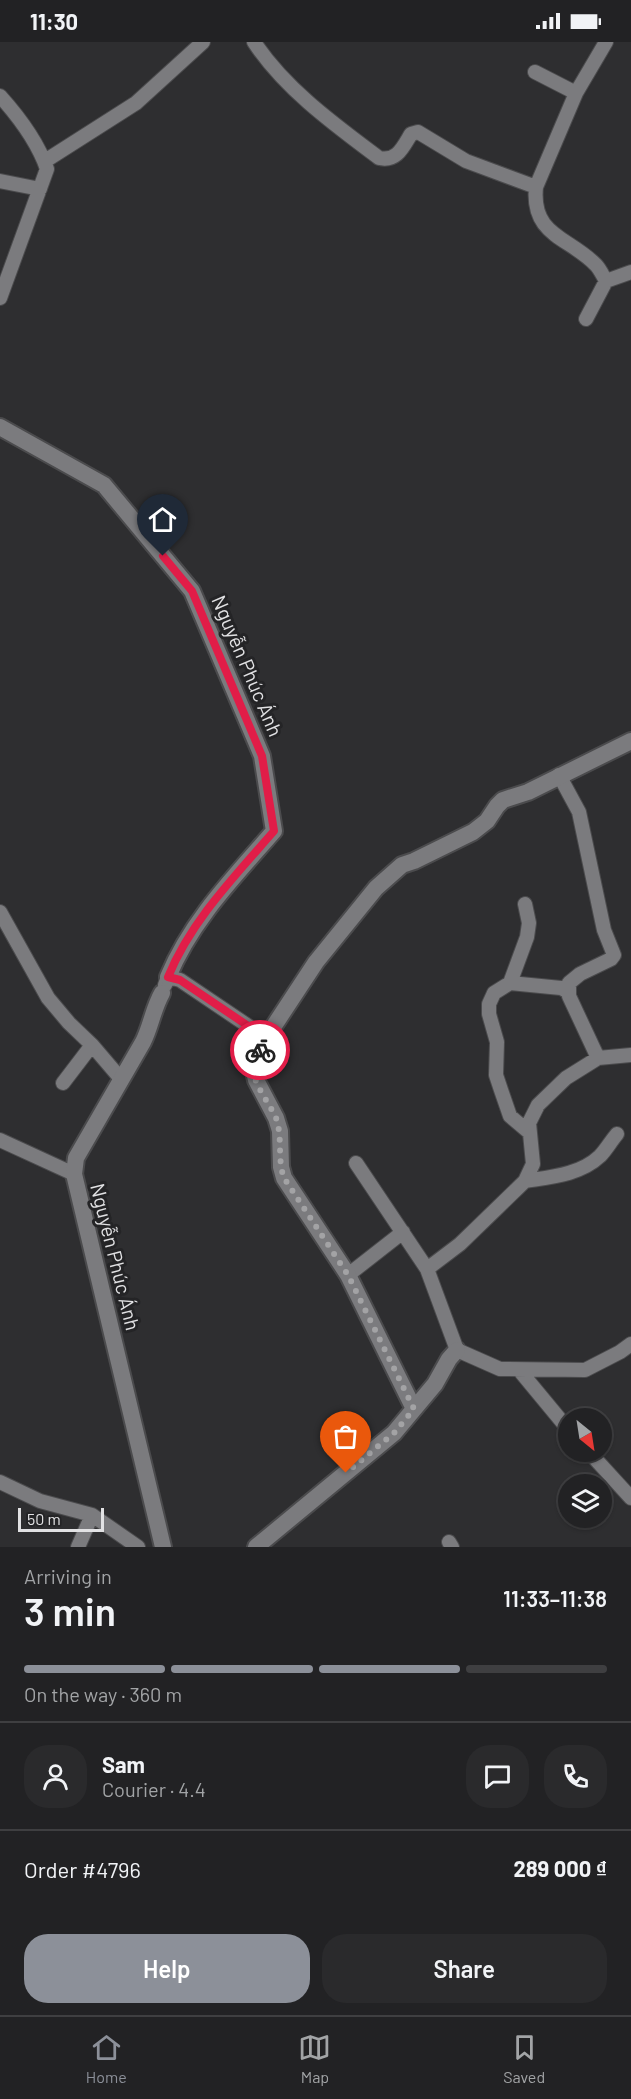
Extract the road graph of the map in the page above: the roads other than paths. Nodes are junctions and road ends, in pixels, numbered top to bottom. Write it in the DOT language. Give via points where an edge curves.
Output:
graph roads {
  1 [pos="203,42"];
  2 [pos="254,42"];
  3 [pos="606,42"];
  4 [pos="536,72"];
  5 [pos="576,93"];
  6 [pos="0,96"];
  7 [pos="45,161"];
  8 [pos="0,181"];
  9 [pos="536,187"];
  10 [pos="40,189"];
  11 [pos="631,272"];
  12 [pos="606,281"];
  13 [pos="1,294"];
  14 [pos="586,319"];
  15 [pos="0,427"];
  16 [pos="631,741"];
  17 [pos="559,775"];
  18 [pos="525,904"];
  19 [pos="0,912"];
  20 [pos="168,977"];
  21 [pos="510,982"];
  22 [pos="569,992"];
  23 [pos="162,993"];
  24 [pos="266,1038"];
  25 [pos="92,1045"];
  26 [pos="631,1055"];
  27 [pos="598,1058"];
  28 [pos="120,1079"];
  29 [pos="63,1083"];
  30 [pos="530,1133"];
  31 [pos="617,1134"];
  32 [pos="0,1140"];
  33 [pos="356,1162"];
  34 [pos="74,1174"];
  35 [pos="525,1181"];
  36 [pos="403,1232"];
  37 [pos="427,1269"];
  38 [pos="348,1275"];
  39 [pos="631,1344"];
  40 [pos="457,1350"];
  41 [pos="520,1371"];
  42 [pos="414,1409"];
  43 [pos="558,1417"];
  44 [pos="598,1462"];
  45 [pos="0,1482"];
  46 [pos="631,1498"];
  47 [pos="92,1515"];
  48 [pos="78,1547"];
  49 [pos="138,1547"];
  50 [pos="163,1547"];
  51 [pos="256,1547"];
  1 -- 7 [label="street" via="136,102"];
  2 -- 9 [label="street" via="273,67 318,109 379,158 394,157 411,134 418,132 466,160"];
  3 -- 5 [label="street"];
  4 -- 5 [label="street"];
  5 -- 9 [label="street"];
  6 -- 7 [label="street"];
  7 -- 10 [label="street" via="47,169"];
  8 -- 10 [label="street"];
  9 -- 12 [label="street" via="535,206 544,224 597,266"];
  10 -- 13 [label="street"];
  11 -- 12 [label="street"];
  12 -- 14 [label="street"];
  15 -- 20 [label="street, Nguyễn Phúc Ánh" via="105,485 192,591 262,756 274,831 211,903"];
  16 -- 17 [label="street"];
  17 -- 22 [label="street" via="579,812 604,930 614,955 569,983"];
  17 -- 24 [label="street" via="503,800 472,832 389,875 316,962"];
  18 -- 21 [label="street" via="527,937"];
  19 -- 25 [label="street" via="41,987"];
  20 -- 23 [label="street"];
  20 -- 24 [label="street" via="180,980"];
  21 -- 22 [label="street"];
  21 -- 30 [label="street" via="494,993 489,1004 497,1042 496,1076 510,1116"];
  22 -- 27 [label="street"];
  23 -- 28 [label="street, Nguyễn Phúc Ánh" via="154,1008 152,1024"];
  24 -- 38 [label="street" via="253,1067 276,1118 282,1171"];
  25 -- 28 [label="street"];
  25 -- 29 [label="street"];
  26 -- 27 [label="street"];
  27 -- 30 [label="street" via="566,1078 538,1105 529,1123"];
  28 -- 34 [label="street, Nguyễn Phúc Ánh" via="76,1158"];
  30 -- 35 [label="street" via="533,1164"];
  31 -- 35 [label="street" via="599,1157 582,1167 562,1176"];
  32 -- 34 [label="street"];
  33 -- 36 [label="street"];
  34 -- 50 [label="street, Nguyễn Phúc Ánh"];
  35 -- 37 [label="street" via="460,1244"];
  36 -- 37 [label="street"];
  36 -- 38 [label="street"];
  37 -- 40 [label="street"];
  38 -- 42 [label="street"];
  39 -- 41 [label="street" via="585,1370"];
  40 -- 41 [label="street" via="500,1369"];
  40 -- 42 [label="street"];
  41 -- 43 [label="street"];
  42 -- 51 [label="street" via="394,1433"];
  44 -- 46 [label="street"];
  45 -- 47 [label="street" via="40,1501"];
  47 -- 48 [label="street"];
  47 -- 49 [label="street"];
}
